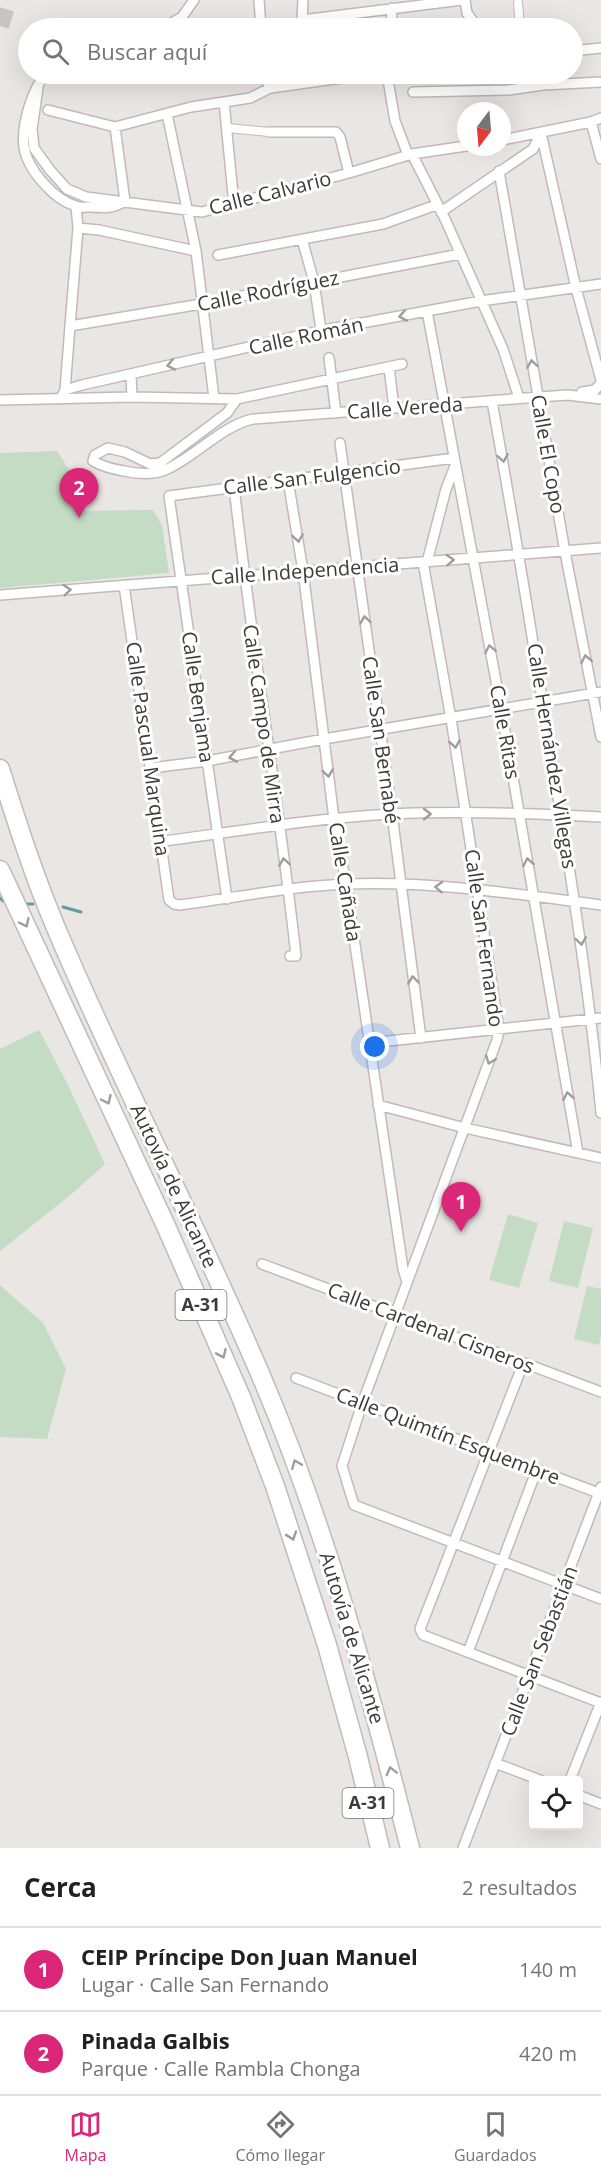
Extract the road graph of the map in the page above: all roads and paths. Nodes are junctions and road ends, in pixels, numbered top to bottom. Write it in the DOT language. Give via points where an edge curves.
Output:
graph roads {
  1 [pos="194,0"];
  2 [pos="259,0"];
  3 [pos="303,0"];
  4 [pos="464,0"];
  5 [pos="518,3"];
  6 [pos="392,8"];
  7 [pos="180,18"];
  8 [pos="260,18"];
  9 [pos="301,18"];
  10 [pos="334,18"];
  11 [pos="392,18"];
  12 [pos="471,18"];
  13 [pos="519,18"];
  14 [pos="601,48"];
  15 [pos="583,50"];
  16 [pos="601,82"];
  17 [pos="583,83"];
  18 [pos="40,84"];
  19 [pos="268,84"];
  20 [pos="295,84"];
  21 [pos="388,84"];
  22 [pos="562,84"];
  23 [pos="38,88"];
  24 [pos="270,88"];
  25 [pos="413,92"];
  26 [pos="224,102"];
  27 [pos="48,110"];
  28 [pos="167,114"];
  29 [pos="601,118"];
  30 [pos="591,123"];
  31 [pos="115,127"];
  32 [pos="227,128"];
  33 [pos="269,132"];
  34 [pos="541,133"];
  35 [pos="511,138"];
  36 [pos="457,147"];
  37 [pos="410,154"];
  38 [pos="601,159"];
  39 [pos="499,171"];
  40 [pos="349,173"];
  41 [pos="125,201"];
  42 [pos="234,205"];
  43 [pos="76,207"];
  44 [pos="438,208"];
  45 [pos="188,210"];
  46 [pos="78,228"];
  47 [pos="302,239"];
  48 [pos="196,251"];
  49 [pos="460,254"];
  50 [pos="218,255"];
  51 [pos="314,282"];
  52 [pos="601,284"];
  53 [pos="576,288"];
  54 [pos="521,296"];
  55 [pos="481,302"];
  56 [pos="201,304"];
  57 [pos="427,311"];
  58 [pos="73,326"];
  59 [pos="321,330"];
  60 [pos="207,358"];
  61 [pos="329,358"];
  62 [pos="402,364"];
  63 [pos="389,367"];
  64 [pos="131,374"];
  65 [pos="332,380"];
  66 [pos="601,382"];
  67 [pos="63,394"];
  68 [pos="568,395"];
  69 [pos="539,396"];
  70 [pos="132,397"];
  71 [pos="214,398"];
  72 [pos="237,399"];
  73 [pos="519,399"];
  74 [pos="601,399"];
  75 [pos="0,400"];
  76 [pos="492,401"];
  77 [pos="445,405"];
  78 [pos="394,408"];
  79 [pos="336,413"];
  80 [pos="242,422"];
  81 [pos="340,443"];
  82 [pos="455,462"];
  83 [pos="163,466"];
  84 [pos="344,473"];
  85 [pos="288,480"];
  86 [pos="234,486"];
  87 [pos="169,496"];
  88 [pos="601,548"];
  89 [pos="565,552"];
  90 [pos="520,555"];
  91 [pos="473,559"];
  92 [pos="425,562"];
  93 [pos="357,568"];
  94 [pos="303,571"];
  95 [pos="243,575"];
  96 [pos="182,580"];
  97 [pos="124,585"];
  98 [pos="4,595"];
  99 [pos="597,693"];
  100 [pos="543,703"];
  101 [pos="501,708"];
  102 [pos="451,719"];
  103 [pos="380,731"];
  104 [pos="601,737"];
  105 [pos="324,739"];
  106 [pos="268,750"];
  107 [pos="207,761"];
  108 [pos="151,768"];
  109 [pos="0,769"];
  110 [pos="519,813"];
  111 [pos="392,814"];
  112 [pos="466,814"];
  113 [pos="562,815"];
  114 [pos="601,817"];
  115 [pos="334,819"];
  116 [pos="279,826"];
  117 [pos="216,834"];
  118 [pos="161,844"];
  119 [pos="0,870"];
  120 [pos="346,884"];
  121 [pos="401,885"];
  122 [pos="477,890"];
  123 [pos="289,891"];
  124 [pos="534,896"];
  125 [pos="227,899"];
  126 [pos="576,902"];
  127 [pos="601,905"];
  128 [pos="290,956"];
  129 [pos="597,1018"];
  130 [pos="555,1023"];
  131 [pos="499,1030"];
  132 [pos="421,1038"];
  133 [pos="370,1043"];
  134 [pos="378,1105"];
  135 [pos="601,1113"];
  136 [pos="465,1128"];
  137 [pos="578,1153"];
  138 [pos="601,1158"];
  139 [pos="262,1264"];
  140 [pos="408,1282"];
  141 [pos="396,1315"];
  142 [pos="523,1364"];
  143 [pos="296,1378"];
  144 [pos="601,1392"];
  145 [pos="362,1404"];
  146 [pos="490,1450"];
  147 [pos="537,1469"];
  148 [pos="600,1491"];
  149 [pos="453,1543"];
  150 [pos="502,1561"];
  151 [pos="564,1586"];
  152 [pos="601,1599"];
  153 [pos="468,1652"];
  154 [pos="529,1676"];
  155 [pos="601,1702"];
  156 [pos="495,1763"];
  157 [pos="529,1776"];
  158 [pos="572,1776"];
  159 [pos="583,1797"];
  160 [pos="601,1804"];
  161 [pos="380,1848"];
  162 [pos="410,1848"];
  163 [pos="464,1848"];
  1 -- 7 [label="street"];
  2 -- 8 [label="street"];
  3 -- 9 [label="street"];
  4 -- 6 [label="street"];
  4 -- 12 [label="street"];
  5 -- 13 [label="street"];
  6 -- 10 [label="street"];
  6 -- 11 [label="street"];
  14 -- 15 [label="street"];
  16 -- 17 [label="street"];
  18 -- 23 [label="street"];
  19 -- 24 [label="street"];
  20 -- 24 [label="street"];
  21 -- 37 [label="street" via="395,121"];
  22 -- 25 [label="street" via="508,90"];
  23 -- 41 [label="street, Calle Calvario" via="32,129 34,148 50,170 67,189 86,197"];
  23 -- 43 [label="street" via="26,112 23,146 41,181"];
  24 -- 26 [label="street" via="250,98"];
  26 -- 28 [label="street"];
  26 -- 32 [label="street"];
  27 -- 31 [label="street"];
  28 -- 31 [label="street"];
  28 -- 45 [label="street"];
  29 -- 30 [label="street"];
  30 -- 34 [label="street"];
  30 -- 38 [label="street"];
  31 -- 41 [label="street"];
  32 -- 33 [label="street"];
  32 -- 42 [label="street"];
  33 -- 40 [label="street" via="338,134"];
  34 -- 35 [label="street"];
  34 -- 39 [label="street" via="533,149"];
  34 -- 53 [label="street"];
  36 -- 37 [label="street, Calle Calvario"];
  37 -- 40 [label="street, Calle Calvario"];
  37 -- 44 [label="street"];
  39 -- 44 [label="street"];
  39 -- 54 [label="street, Calle El Copo"];
  40 -- 42 [label="street, Calle Calvario"];
  41 -- 43 [label="street, Calle Calvario" via="108,208"];
  41 -- 45 [label="street, Calle Calvario"];
  42 -- 45 [label="street, Calle Calvario" via="202,212"];
  43 -- 46 [label="street"];
  44 -- 47 [label="street" via="383,224"];
  44 -- 49 [label="street"];
  45 -- 48 [label="street"];
  46 -- 48 [label="street"];
  46 -- 58 [label="street"];
  47 -- 50 [label="street"];
  47 -- 51 [label="street"];
  48 -- 56 [label="street"];
  49 -- 51 [label="street, Calle Rodríguez"];
  49 -- 55 [label="street"];
  51 -- 56 [label="street, Calle Rodríguez"];
  51 -- 59 [label="street"];
  52 -- 53 [label="street, Calle Román"];
  53 -- 54 [label="street, Calle Román"];
  53 -- 66 [label="street"];
  54 -- 55 [label="street, Calle Román"];
  69 -- 54 [label="street, Calle El Copo, one-way"];
  55 -- 57 [label="street, Calle Román"];
  55 -- 73 [label="street" via="503,349"];
  56 -- 58 [label="street, Calle Rodríguez"];
  56 -- 60 [label="street"];
  57 -- 59 [label="street, Calle Román, one-way"];
  57 -- 77 [label="street, Calle Ritas"];
  58 -- 67 [label="street"];
  59 -- 60 [label="street, Calle Román"];
  60 -- 64 [label="street, Calle Román, one-way"];
  60 -- 71 [label="street"];
  61 -- 65 [label="street"];
  62 -- 63 [label="street"];
  63 -- 65 [label="street"];
  63 -- 78 [label="street"];
  64 -- 67 [label="street, Calle Román"];
  64 -- 70 [label="street"];
  65 -- 72 [label="street"];
  65 -- 79 [label="street"];
  66 -- 68 [label="street, Calle Vereda" via="595,390"];
  67 -- 70 [label="street"];
  67 -- 75 [label="street"];
  68 -- 69 [label="street, Calle Vereda"];
  68 -- 74 [label="street, Calle Vereda"];
  69 -- 73 [label="street, Calle Vereda"];
  69 -- 89 [label="street, Calle El Copo"];
  70 -- 71 [label="street"];
  71 -- 72 [label="street"];
  72 -- 80 [label="street"];
  72 -- 83 [label="street" via="227,413"];
  73 -- 76 [label="street, Calle Vereda"];
  76 -- 77 [label="street, Calle Vereda"];
  76 -- 90 [label="street, Calle Hernández Villegas, one-way"];
  77 -- 78 [label="street, Calle Vereda"];
  77 -- 82 [label="street, Calle Ritas"];
  78 -- 79 [label="street, Calle Vereda"];
  79 -- 80 [label="street, Calle Vereda"];
  80 -- 83 [label="street"];
  81 -- 84 [label="street, Calle San Bernabé"];
  82 -- 84 [label="street, Calle San Fulgencio"];
  82 -- 91 [label="street, Calle Ritas"];
  82 -- 92 [label="street, Calle San Fernando"];
  83 -- 83 [label="street" via="108,448 93,460 102,466 149,474"];
  84 -- 85 [label="street, Calle San Fulgencio"];
  84 -- 93 [label="street, Calle San Bernabé"];
  85 -- 86 [label="street, Calle San Fulgencio"];
  85 -- 94 [label="street, Calle Cañada, one-way"];
  86 -- 87 [label="street, Calle San Fulgencio"];
  86 -- 95 [label="street, Calle Campo de Mirra"];
  87 -- 96 [label="street, Calle Benjama"];
  88 -- 89 [label="street, Calle Independencia"];
  89 -- 90 [label="street, Calle Independencia"];
  99 -- 89 [label="street, Calle El Copo, one-way"];
  90 -- 91 [label="street, Calle Independencia"];
  90 -- 100 [label="street, Calle Hernández Villegas"];
  92 -- 91 [label="street, Calle Independencia, one-way"];
  101 -- 91 [label="street, Calle Ritas, one-way"];
  92 -- 93 [label="street, Calle Independencia"];
  92 -- 102 [label="street, Calle San Fernando"];
  93 -- 94 [label="street, Calle Independencia"];
  103 -- 93 [label="street, Calle San Bernabé, one-way"];
  94 -- 95 [label="street, Calle Independencia"];
  94 -- 105 [label="street, Calle Cañada"];
  95 -- 96 [label="street, Calle Independencia"];
  95 -- 106 [label="street, Calle Campo de Mirra"];
  96 -- 97 [label="street, Calle Independencia"];
  96 -- 107 [label="street, Calle Benjama"];
  98 -- 97 [label="street, Calle Independencia, one-way"];
  97 -- 108 [label="street, Calle Pascual Marquina"];
  99 -- 100 [label="street"];
  99 -- 104 [label="street, Calle El Copo"];
  100 -- 101 [label="street"];
  100 -- 113 [label="street, Calle Hernández Villegas"];
  101 -- 102 [label="street"];
  101 -- 110 [label="street, Calle Ritas"];
  102 -- 103 [label="street"];
  102 -- 112 [label="street, Calle San Fernando, one-way"];
  103 -- 105 [label="street"];
  103 -- 111 [label="street, Calle San Bernabé"];
  105 -- 106 [label="street"];
  105 -- 115 [label="street, Calle Cañada, one-way"];
  106 -- 107 [label="street, one-way"];
  106 -- 116 [label="street, Calle Campo de Mirra"];
  107 -- 108 [label="street"];
  107 -- 117 [label="street, Calle Benjama"];
  108 -- 118 [label="street, Calle Pascual Marquina"];
  162 -- 109 [label="highway, Autovía de Alicante / A-31, one-way" via="380,1732 302,1477 264,1383 55,926"];
  110 -- 112 [label="street"];
  110 -- 113 [label="street"];
  124 -- 110 [label="street, Calle Ritas, one-way"];
  111 -- 112 [label="street, one-way"];
  111 -- 115 [label="street"];
  111 -- 121 [label="street, Calle San Bernabé"];
  112 -- 122 [label="street, Calle San Fernando"];
  113 -- 114 [label="street"];
  113 -- 126 [label="street, Calle Hernández Villegas"];
  115 -- 116 [label="street"];
  115 -- 120 [label="street, Calle Cañada"];
  116 -- 117 [label="street"];
  123 -- 116 [label="street, Calle Campo de Mirra, one-way"];
  117 -- 118 [label="street"];
  117 -- 125 [label="street, Calle Benjama"];
  118 -- 125 [label="street, Calle Pascual Marquina" via="169,900 180,905"];
  119 -- 161 [label="highway, Autovía de Alicante / A-31, one-way" via="241,1397 327,1645"];
  120 -- 121 [label="street"];
  120 -- 123 [label="street"];
  120 -- 133 [label="street, Calle Cañada"];
  122 -- 121 [label="street, one-way"];
  132 -- 121 [label="street, Calle San Bernabé, one-way"];
  122 -- 124 [label="street"];
  122 -- 131 [label="street, Calle San Fernando"];
  123 -- 125 [label="street"];
  123 -- 128 [label="street, Calle Campo de Mirra" via="296,956"];
  124 -- 126 [label="street"];
  124 -- 130 [label="street, Calle Ritas"];
  126 -- 127 [label="street"];
  126 -- 129 [label="street, Calle Hernández Villegas, one-way"];
  129 -- 130 [label="street"];
  129 -- 135 [label="street, Calle Hernández Villegas"];
  130 -- 131 [label="street"];
  137 -- 130 [label="street, Calle Ritas, one-way"];
  131 -- 132 [label="street"];
  131 -- 136 [label="street, Calle San Fernando, one-way"];
  132 -- 133 [label="street"];
  133 -- 134 [label="street, Calle Cañada"];
  134 -- 136 [label="street"];
  134 -- 140 [label="street, Calle Cañada"];
  136 -- 137 [label="street"];
  136 -- 140 [label="street, Calle San Fernando"];
  137 -- 138 [label="street"];
  139 -- 141 [label="street, Calle Cardenal Cisneros"];
  140 -- 141 [label="street, Calle San Fernando"];
  141 -- 142 [label="street, Calle Cardenal Cisneros"];
  141 -- 145 [label="street, Calle San Fernando"];
  142 -- 144 [label="street, Calle Cardenal Cisneros"];
  142 -- 146 [label="street"];
  143 -- 145 [label="street, Calle Quimtín Esquembre"];
  145 -- 146 [label="street, Calle Quimtín Esquembre"];
  145 -- 149 [label="street, Calle San Fernando" via="342,1466 354,1505"];
  146 -- 147 [label="street, Calle Quimtín Esquembre"];
  146 -- 149 [label="street"];
  147 -- 148 [label="street, Calle Quimtín Esquembre"];
  147 -- 150 [label="street"];
  148 -- 151 [label="street, Calle San Sebastián"];
  149 -- 150 [label="street"];
  149 -- 153 [label="street" via="420,1629 423,1635"];
  150 -- 151 [label="street"];
  150 -- 153 [label="street"];
  151 -- 152 [label="street"];
  151 -- 154 [label="street, Calle San Sebastián"];
  153 -- 154 [label="street"];
  154 -- 155 [label="street"];
  154 -- 156 [label="street, Calle San Sebastián"];
  155 -- 158 [label="street"];
  156 -- 157 [label="street"];
  156 -- 163 [label="street, Calle San Sebastián"];
  159 -- 160 [label="street"];
}
